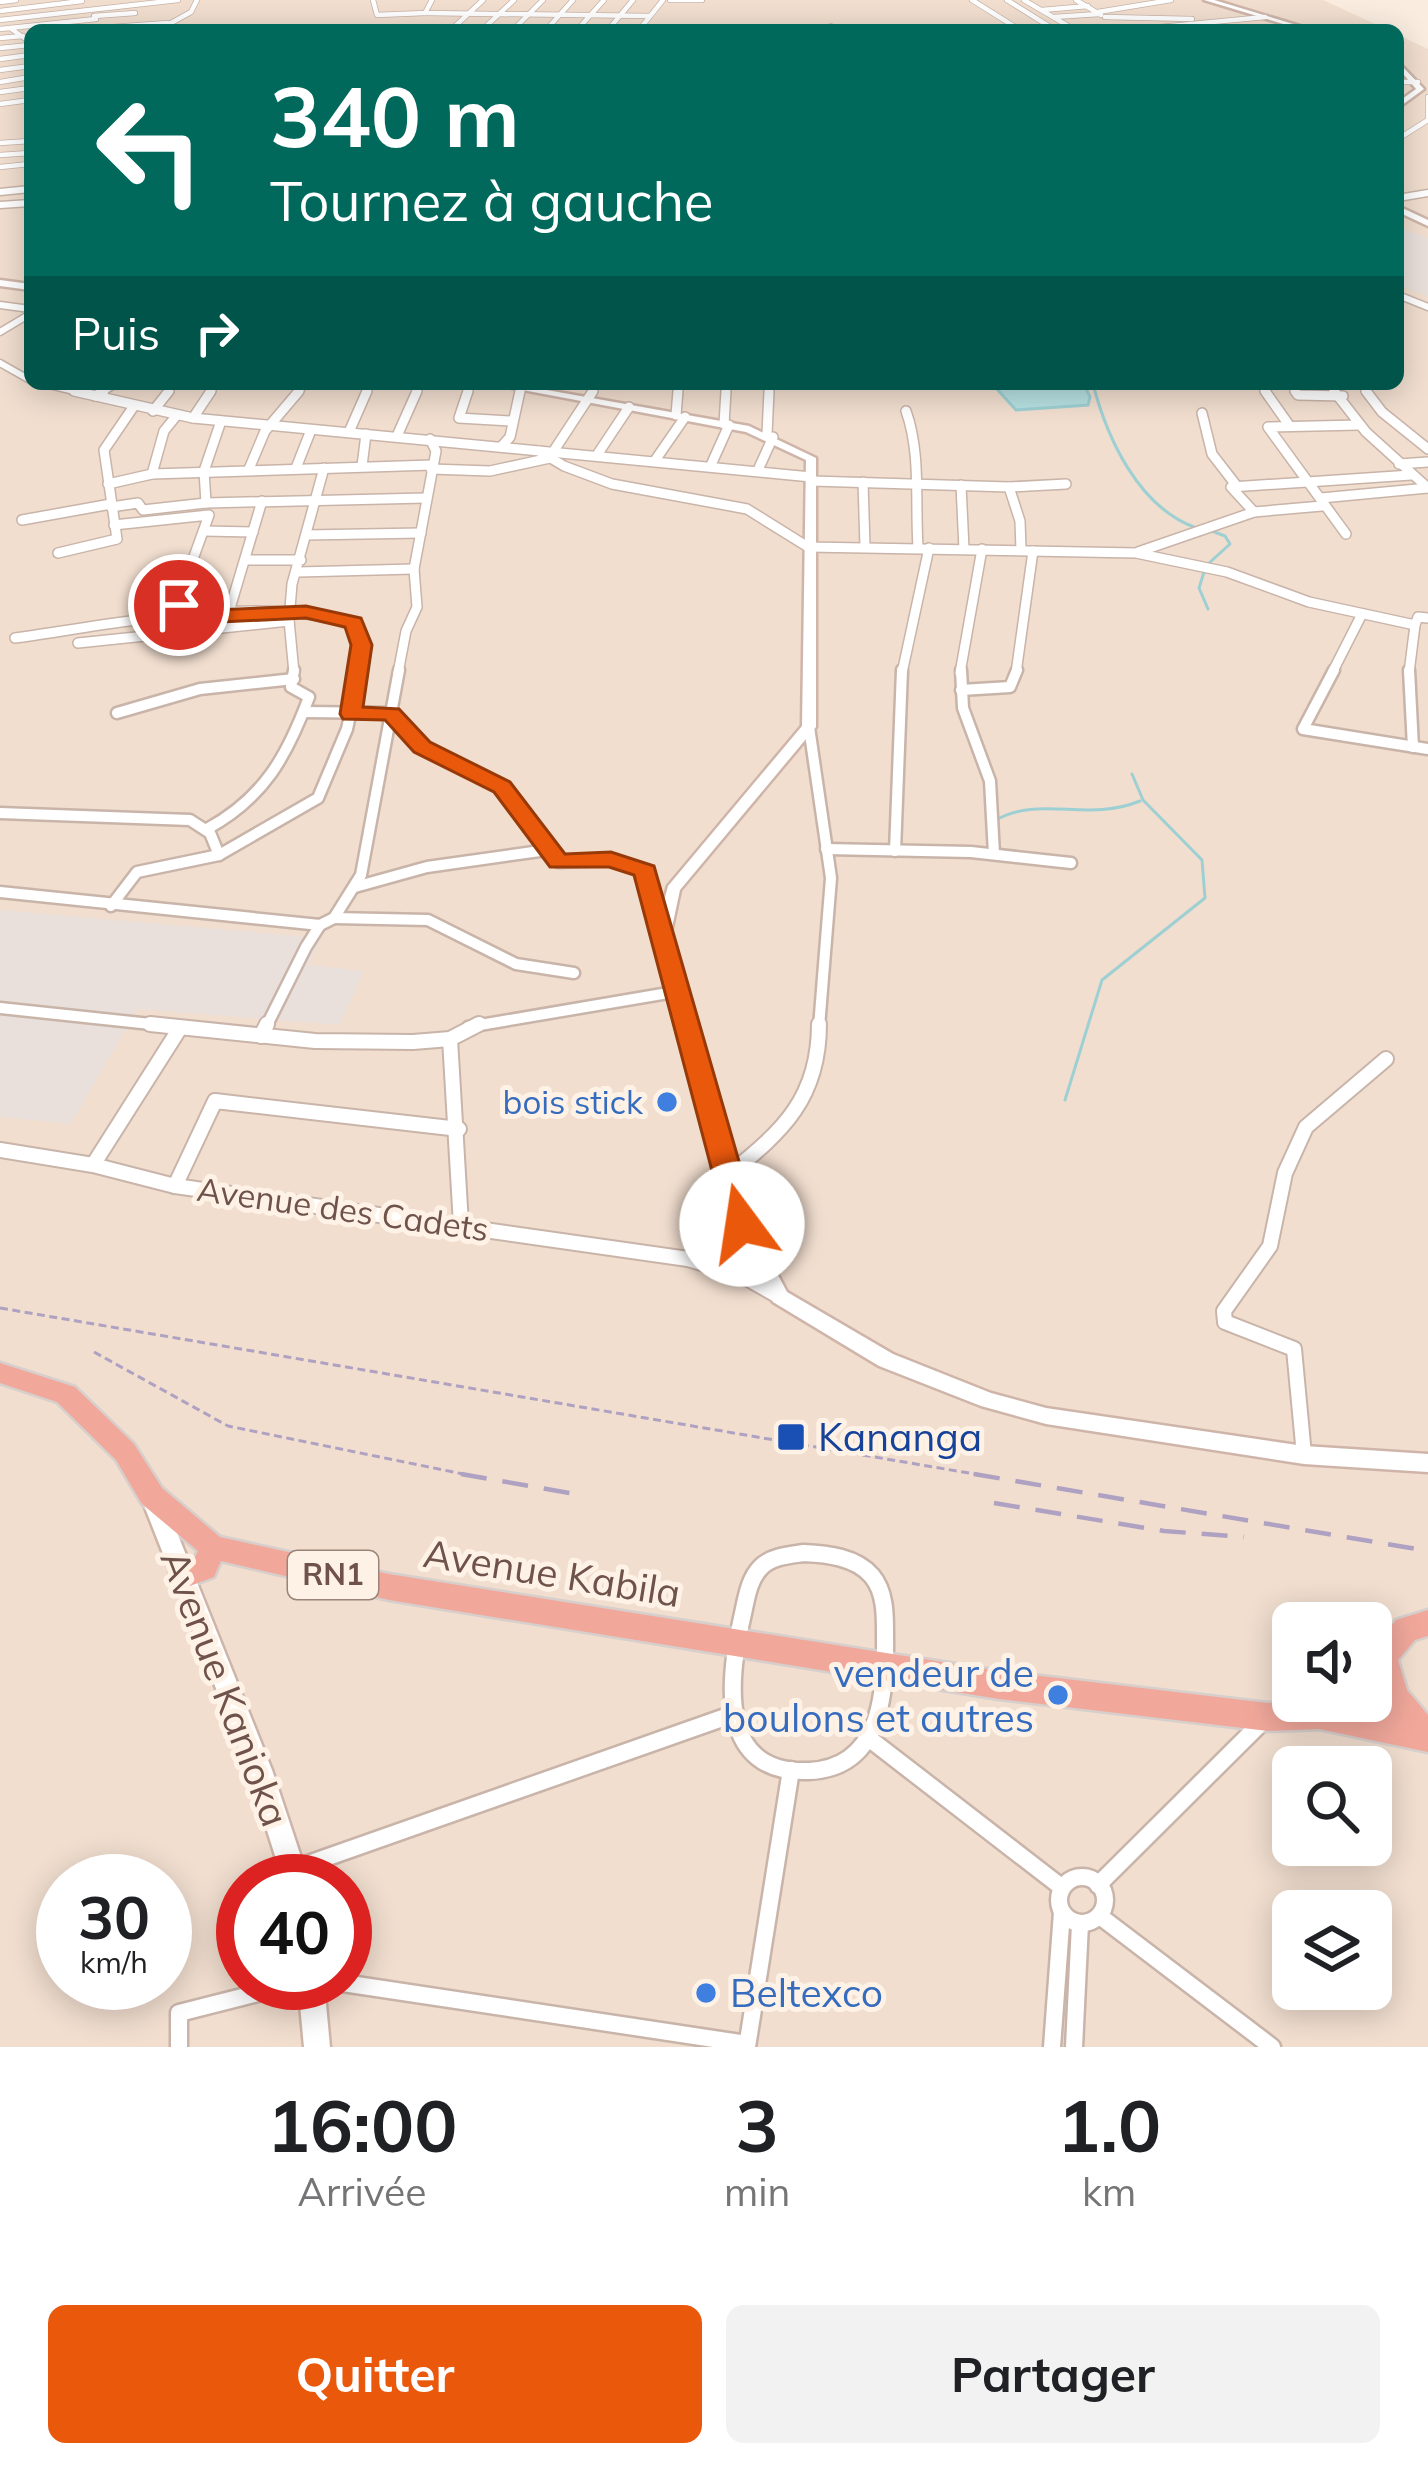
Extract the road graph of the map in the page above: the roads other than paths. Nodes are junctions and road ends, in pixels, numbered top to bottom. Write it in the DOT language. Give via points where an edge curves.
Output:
graph roads {
  1 [pos="16,0"];
  2 [pos="91,0"];
  3 [pos="178,0"];
  4 [pos="197,0"];
  5 [pos="373,0"];
  6 [pos="432,0"];
  7 [pos="483,0"];
  8 [pos="514,0"];
  9 [pos="542,0"];
  10 [pos="573,0"];
  11 [pos="604,0"];
  12 [pos="633,0"];
  13 [pos="667,0"];
  14 [pos="702,0"];
  15 [pos="972,0"];
  16 [pos="1007,0"];
  17 [pos="1024,0"];
  18 [pos="1076,0"];
  19 [pos="1171,0"];
  20 [pos="1207,0"];
  21 [pos="0,2"];
  22 [pos="72,2"];
  23 [pos="449,3"];
  24 [pos="132,4"];
  25 [pos="1089,6"];
  26 [pos="81,9"];
  27 [pos="1041,10"];
  28 [pos="0,11"];
  29 [pos="136,13"];
  30 [pos="424,13"];
  31 [pos="439,14"];
  32 [pos="469,14"];
  33 [pos="501,14"];
  34 [pos="530,14"];
  35 [pos="560,14"];
  36 [pos="590,14"];
  37 [pos="620,15"];
  38 [pos="1101,15"];
  39 [pos="650,16"];
  40 [pos="1265,16"];
  41 [pos="95,17"];
  42 [pos="1054,17"];
  43 [pos="171,22"];
  44 [pos="1210,22"];
  45 [pos="41,24"];
  46 [pos="99,24"];
  47 [pos="135,24"];
  48 [pos="458,24"];
  49 [pos="490,24"];
  50 [pos="518,24"];
  51 [pos="551,24"];
  52 [pos="582,24"];
  53 [pos="613,24"];
  54 [pos="644,24"];
  55 [pos="1010,24"];
  56 [pos="1045,24"];
  57 [pos="1065,24"];
  58 [pos="1115,24"];
  59 [pos="1189,24"];
  60 [pos="1290,24"];
  61 [pos="24,26"];
  62 [pos="10,28"];
  63 [pos="0,29"];
  64 [pos="20,36"];
  65 [pos="0,38"];
  66 [pos="24,38"];
  67 [pos="1423,89"];
  68 [pos="1428,119"];
  69 [pos="75,390"];
  70 [pos="106,390"];
  71 [pos="169,390"];
  72 [pos="212,390"];
  73 [pos="300,390"];
  74 [pos="368,390"];
  75 [pos="417,390"];
  76 [pos="468,390"];
  77 [pos="519,390"];
  78 [pos="559,390"];
  79 [pos="593,390"];
  80 [pos="678,390"];
  81 [pos="726,390"];
  82 [pos="770,390"];
  83 [pos="1264,390"];
  84 [pos="1295,390"];
  85 [pos="1336,390"];
  86 [pos="1366,390"];
  87 [pos="95,396"];
  88 [pos="1342,396"];
  89 [pos="586,399"];
  90 [pos="134,406"];
  91 [pos="629,407"];
  92 [pos="153,411"];
  93 [pos="906,411"];
  94 [pos="1202,413"];
  95 [pos="176,416"];
  96 [pos="680,416"];
  97 [pos="193,418"];
  98 [pos="221,421"];
  99 [pos="512,421"];
  100 [pos="723,422"];
  101 [pos="1359,424"];
  102 [pos="1288,425"];
  103 [pos="269,426"];
  104 [pos="311,430"];
  105 [pos="350,433"];
  106 [pos="366,434"];
  107 [pos="770,435"];
  108 [pos="397,436"];
  109 [pos="433,445"];
  110 [pos="507,447"];
  111 [pos="1428,448"];
  112 [pos="551,455"];
  113 [pos="597,455"];
  114 [pos="656,459"];
  115 [pos="1428,462"];
  116 [pos="1399,464"];
  117 [pos="711,465"];
  118 [pos="362,466"];
  119 [pos="432,467"];
  120 [pos="296,468"];
  121 [pos="324,468"];
  122 [pos="249,469"];
  123 [pos="758,470"];
  124 [pos="204,471"];
  125 [pos="152,474"];
  126 [pos="1412,475"];
  127 [pos="812,479"];
  128 [pos="863,482"];
  129 [pos="1307,482"];
  130 [pos="108,484"];
  131 [pos="1066,484"];
  132 [pos="913,485"];
  133 [pos="961,485"];
  134 [pos="1236,485"];
  135 [pos="1009,487"];
  136 [pos="1428,488"];
  137 [pos="426,498"];
  138 [pos="314,500"];
  139 [pos="206,502"];
  140 [pos="262,502"];
  141 [pos="1322,502"];
  142 [pos="111,506"];
  143 [pos="1254,512"];
  144 [pos="22,520"];
  145 [pos="114,524"];
  146 [pos="204,531"];
  147 [pos="253,532"];
  148 [pos="421,533"];
  149 [pos="1346,534"];
  150 [pos="306,535"];
  151 [pos="808,547"];
  152 [pos="865,547"];
  153 [pos="924,548"];
  154 [pos="964,548"];
  155 [pos="982,549"];
  156 [pos="1027,551"];
  157 [pos="58,553"];
  158 [pos="1136,553"];
  159 [pos="246,560"];
  160 [pos="301,560"];
  161 [pos="414,569"];
  162 [pos="298,572"];
  163 [pos="1362,614"];
  164 [pos="228,615"];
  165 [pos="290,616"];
  166 [pos="179,618"];
  167 [pos="1428,618"];
  168 [pos="1415,625"];
  169 [pos="15,638"];
  170 [pos="77,643"];
  171 [pos="294,679"];
  172 [pos="961,690"];
  173 [pos="304,712"];
  174 [pos="117,713"];
  175 [pos="391,713"];
  176 [pos="351,714"];
  177 [pos="808,727"];
  178 [pos="1413,747"];
  179 [pos="1428,749"];
  180 [pos="0,813"];
  181 [pos="207,829"];
  182 [pos="826,849"];
  183 [pos="547,850"];
  184 [pos="895,851"];
  185 [pos="994,854"];
  186 [pos="219,855"];
  187 [pos="1071,863"];
  188 [pos="355,887"];
  189 [pos="0,892"];
  190 [pos="111,906"];
  191 [pos="334,918"];
  192 [pos="320,925"];
  193 [pos="662,938"];
  194 [pos="574,973"];
  195 [pos="680,991"];
  196 [pos="0,1008"];
  197 [pos="180,1028"];
  198 [pos="261,1036"];
  199 [pos="450,1039"];
  200 [pos="1386,1059"];
  201 [pos="459,1129"];
  202 [pos="0,1150"];
  203 [pos="93,1165"];
  204 [pos="730,1174"];
  205 [pos="175,1186"];
  206 [pos="742,1224"];
  207 [pos="461,1225"];
  208 [pos="688,1259"];
  209 [pos="780,1297"];
  210 [pos="0,1372"];
  211 [pos="1304,1454"];
  212 [pos="1428,1463"];
  213 [pos="152,1496"];
  214 [pos="213,1547"];
  215 [pos="182,1577"];
  216 [pos="1428,1623"];
  217 [pos="735,1641"];
  218 [pos="1392,1645"];
  219 [pos="887,1665"];
  220 [pos="1392,1696"];
  221 [pos="731,1715"];
  222 [pos="1272,1716"];
  223 [pos="1268,1717"];
  224 [pos="1379,1722"];
  225 [pos="1428,1735"];
  226 [pos="871,1739"];
  227 [pos="791,1771"];
  228 [pos="288,1854"];
  229 [pos="352,1854"];
  230 [pos="1098,1885"];
  231 [pos="1060,1886"];
  232 [pos="1101,1917"];
  233 [pos="1071,1918"];
  234 [pos="372,1988"];
  235 [pos="216,2004"];
  236 [pos="314,2010"];
  237 [pos="747,2046"];
  238 [pos="179,2047"];
  239 [pos="317,2047"];
  240 [pos="1052,2047"];
  241 [pos="1073,2047"];
  242 [pos="1272,2047"];
  1 -- 21 [label="street"];
  2 -- 22 [label="street"];
  3 -- 24 [label="street"];
  4 -- 43 [label="street"];
  5 -- 30 [label="street" via="377,15"];
  6 -- 30 [label="street"];
  7 -- 32 [label="street"];
  8 -- 33 [label="street"];
  9 -- 34 [label="street"];
  10 -- 35 [label="street"];
  11 -- 36 [label="street"];
  12 -- 37 [label="street"];
  13 -- 14 [label="street"];
  13 -- 39 [label="street"];
  15 -- 55 [label="street"];
  16 -- 56 [label="street"];
  17 -- 27 [label="street"];
  18 -- 25 [label="street"];
  19 -- 38 [label="street"];
  20 -- 40 [label="street"];
  22 -- 26 [label="street"];
  22 -- 28 [label="street"];
  23 -- 31 [label="street"];
  24 -- 26 [label="street"];
  24 -- 29 [label="street"];
  25 -- 27 [label="street"];
  25 -- 38 [label="street"];
  26 -- 41 [label="street"];
  26 -- 62 [label="street" via="0,20"];
  27 -- 42 [label="street"];
  29 -- 41 [label="street"];
  29 -- 47 [label="street"];
  30 -- 31 [label="street"];
  31 -- 32 [label="street"];
  32 -- 33 [label="street"];
  32 -- 48 [label="street"];
  33 -- 34 [label="street"];
  33 -- 49 [label="street"];
  34 -- 35 [label="street"];
  34 -- 50 [label="street"];
  35 -- 36 [label="street"];
  35 -- 51 [label="street"];
  36 -- 37 [label="street"];
  36 -- 52 [label="street"];
  37 -- 39 [label="street"];
  37 -- 53 [label="street"];
  38 -- 42 [label="street"];
  38 -- 44 [label="street"];
  38 -- 58 [label="street"];
  39 -- 54 [label="street"];
  40 -- 44 [label="street"];
  40 -- 60 [label="street"];
  41 -- 45 [label="street"];
  41 -- 46 [label="street"];
  42 -- 57 [label="street"];
  43 -- 47 [label="street"];
  44 -- 59 [label="street"];
  61 -- 62 [label="street"];
  62 -- 63 [label="street"];
  62 -- 64 [label="street"];
  64 -- 65 [label="street"];
  64 -- 66 [label="street"];
  67 -- 68 [label="street"];
  69 -- 87 [label="street"];
  70 -- 87 [label="street"];
  71 -- 92 [label="street"];
  72 -- 97 [label="street"];
  73 -- 103 [label="street"];
  74 -- 105 [label="street"];
  75 -- 108 [label="street"];
  76 -- 99 [label="street" via="460,418"];
  77 -- 99 [label="street"];
  78 -- 89 [label="street"];
  79 -- 89 [label="street"];
  80 -- 96 [label="street"];
  81 -- 100 [label="street"];
  82 -- 107 [label="street"];
  83 -- 102 [label="street"];
  84 -- 88 [label="street"];
  85 -- 88 [label="street"];
  86 -- 111 [label="street"];
  87 -- 90 [label="street"];
  88 -- 101 [label="street"];
  89 -- 91 [label="street"];
  89 -- 112 [label="street"];
  90 -- 92 [label="street"];
  90 -- 130 [label="street" via="106,442"];
  91 -- 96 [label="street"];
  91 -- 113 [label="street"];
  92 -- 95 [label="street"];
  93 -- 132 [label="street" via="918,445"];
  94 -- 134 [label="street" via="1212,454"];
  95 -- 97 [label="street"];
  95 -- 125 [label="street"];
  96 -- 100 [label="street"];
  96 -- 114 [label="street"];
  97 -- 98 [label="street"];
  98 -- 103 [label="street"];
  98 -- 124 [label="street"];
  99 -- 110 [label="street"];
  100 -- 107 [label="street"];
  100 -- 117 [label="street"];
  101 -- 102 [label="street"];
  101 -- 116 [label="street"];
  102 -- 129 [label="street" via="1268,427"];
  103 -- 104 [label="street"];
  103 -- 122 [label="street"];
  104 -- 105 [label="street"];
  104 -- 120 [label="street"];
  105 -- 106 [label="street"];
  106 -- 108 [label="street"];
  106 -- 118 [label="street"];
  107 -- 123 [label="street"];
  107 -- 127 [label="street" via="811,458"];
  108 -- 109 [label="street"];
  109 -- 110 [label="street"];
  109 -- 119 [label="street"];
  110 -- 112 [label="street"];
  112 -- 113 [label="street"];
  112 -- 119 [label="street" via="490,471"];
  112 -- 151 [label="street" via="615,487 736,505 778,522"];
  113 -- 114 [label="street"];
  114 -- 117 [label="street"];
  115 -- 116 [label="street"];
  116 -- 126 [label="street"];
  117 -- 123 [label="street"];
  118 -- 119 [label="street"];
  118 -- 121 [label="street"];
  119 -- 137 [label="street"];
  120 -- 121 [label="street"];
  120 -- 122 [label="street"];
  121 -- 138 [label="street"];
  122 -- 124 [label="street"];
  123 -- 127 [label="street"];
  124 -- 125 [label="street"];
  124 -- 139 [label="street"];
  125 -- 130 [label="street"];
  126 -- 129 [label="street"];
  126 -- 136 [label="street"];
  127 -- 128 [label="street"];
  127 -- 151 [label="street"];
  128 -- 132 [label="street"];
  128 -- 152 [label="street"];
  129 -- 134 [label="street"];
  129 -- 141 [label="street"];
  130 -- 142 [label="street"];
  131 -- 135 [label="street"];
  132 -- 133 [label="street"];
  132 -- 153 [label="street"];
  133 -- 135 [label="street"];
  133 -- 154 [label="street"];
  134 -- 143 [label="street"];
  135 -- 156 [label="street"];
  136 -- 141 [label="street"];
  137 -- 138 [label="street"];
  137 -- 148 [label="street"];
  138 -- 140 [label="street"];
  138 -- 150 [label="street"];
  139 -- 140 [label="street"];
  139 -- 142 [label="street"];
  140 -- 147 [label="street"];
  141 -- 143 [label="street"];
  141 -- 149 [label="street"];
  142 -- 144 [label="street"];
  142 -- 145 [label="street"];
  143 -- 158 [label="street"];
  145 -- 146 [label="street" via="209,515"];
  145 -- 157 [label="street" via="116,540"];
  146 -- 147 [label="street"];
  146 -- 166 [label="street"];
  147 -- 159 [label="street"];
  148 -- 150 [label="street"];
  148 -- 161 [label="street"];
  150 -- 160 [label="street"];
  151 -- 152 [label="street"];
  151 -- 177 [label="street"];
  152 -- 153 [label="street"];
  153 -- 154 [label="street"];
  153 -- 184 [label="street" via="902,669"];
  154 -- 155 [label="street"];
  155 -- 156 [label="street"];
  155 -- 172 [label="street"];
  156 -- 158 [label="street"];
  156 -- 172 [label="street" via="1010,687"];
  158 -- 163 [label="street"];
  159 -- 160 [label="street"];
  159 -- 164 [label="street"];
  160 -- 162 [label="street"];
  161 -- 162 [label="street"];
  161 -- 175 [label="street" via="417,607"];
  162 -- 165 [label="street"];
  163 -- 168 [label="street"];
  163 -- 178 [label="street" via="1303,729"];
  164 -- 165 [label="street"];
  164 -- 166 [label="street"];
  165 -- 170 [label="street"];
  165 -- 171 [label="street"];
  165 -- 176 [label="street" via="341,617 359,629"];
  166 -- 169 [label="street"];
  167 -- 168 [label="street"];
  168 -- 178 [label="street" via="1408,677"];
  171 -- 173 [label="street" via="292,689 310,694"];
  171 -- 174 [label="street" via="200,689"];
  172 -- 185 [label="street" via="989,781"];
  173 -- 176 [label="street"];
  173 -- 181 [label="street" via="258,799"];
  175 -- 176 [label="street"];
  175 -- 183 [label="street" via="422,747 510,794"];
  175 -- 188 [label="street"];
  176 -- 186 [label="street" via="318,798"];
  177 -- 182 [label="street"];
  177 -- 193 [label="street" via="674,889"];
  178 -- 179 [label="street"];
  180 -- 181 [label="street" via="167,818"];
  181 -- 186 [label="street"];
  182 -- 184 [label="street"];
  182 -- 204 [label="street" via="830,905 817,1065 781,1133"];
  183 -- 188 [label="street" via="411,870"];
  183 -- 193 [label="street" via="558,862 611,860 645,871"];
  184 -- 185 [label="street"];
  185 -- 187 [label="street"];
  186 -- 190 [label="street" via="140,870"];
  188 -- 191 [label="street"];
  189 -- 190 [label="street"];
  190 -- 192 [label="street"];
  191 -- 192 [label="street"];
  191 -- 194 [label="street" via="428,920 516,964"];
  192 -- 198 [label="street"];
  193 -- 195 [label="street"];
  195 -- 199 [label="street" via="500,1018"];
  195 -- 204 [label="street"];
  196 -- 197 [label="street"];
  197 -- 198 [label="street"];
  197 -- 203 [label="street"];
  198 -- 199 [label="street"];
  199 -- 201 [label="street"];
  200 -- 211 [label="street" via="1306,1127 1285,1173 1270,1246 1224,1311 1225,1322 1294,1349"];
  201 -- 205 [label="street" via="215,1101"];
  201 -- 207 [label="street"];
  202 -- 203 [label="street, Avenue des Cadets"];
  203 -- 205 [label="street, Avenue des Cadets"];
  204 -- 206 [label="street"];
  205 -- 207 [label="street, Avenue des Cadets"];
  206 -- 208 [label="street" via="727,1244"];
  206 -- 209 [label="street"];
  207 -- 208 [label="street, Avenue des Cadets"];
  208 -- 209 [label="street, Avenue des Cadets"];
  209 -- 211 [label="street" via="886,1360 988,1400 1046,1416"];
  210 -- 213 [label="highway, Avenue Kabila / RN1" via="66,1394 125,1452"];
  211 -- 212 [label="street"];
  213 -- 214 [label="highway, Avenue Kabila / RN1"];
  213 -- 215 [label="street, Avenue Kanioka"];
  214 -- 215 [label="highway" via="204,1568"];
  214 -- 217 [label="highway, Avenue Kabila / RN1" via="389,1587"];
  215 -- 228 [label="street, Avenue Kanioka"];
  216 -- 218 [label="highway"];
  217 -- 219 [label="highway, RN1"];
  217 -- 219 [label="street" via="761,1567 780,1556 827,1554 871,1575 884,1602"];
  217 -- 221 [label="street"];
  219 -- 223 [label="highway, RN1"];
  219 -- 226 [label="street"];
  220 -- 225 [label="highway"];
  221 -- 227 [label="street" via="756,1756"];
  221 -- 229 [label="street"];
  222 -- 223 [label="highway, RN1"];
  223 -- 230 [label="street"];
  224 -- 225 [label="highway, RN1"];
  226 -- 227 [label="street" via="841,1763"];
  226 -- 231 [label="street"];
  227 -- 237 [label="street"];
  230 -- 231 [label="street" via="1077,1876"];
  230 -- 232 [label="street" via="1106,1901"];
  231 -- 233 [label="street" via="1057,1899"];
  232 -- 233 [label="street"];
  232 -- 242 [label="street"];
  233 -- 240 [label="street"];
  233 -- 241 [label="street"];
  234 -- 237 [label="street"];
  235 -- 238 [label="street" via="179,2013"];
  236 -- 239 [label="street"];
}
